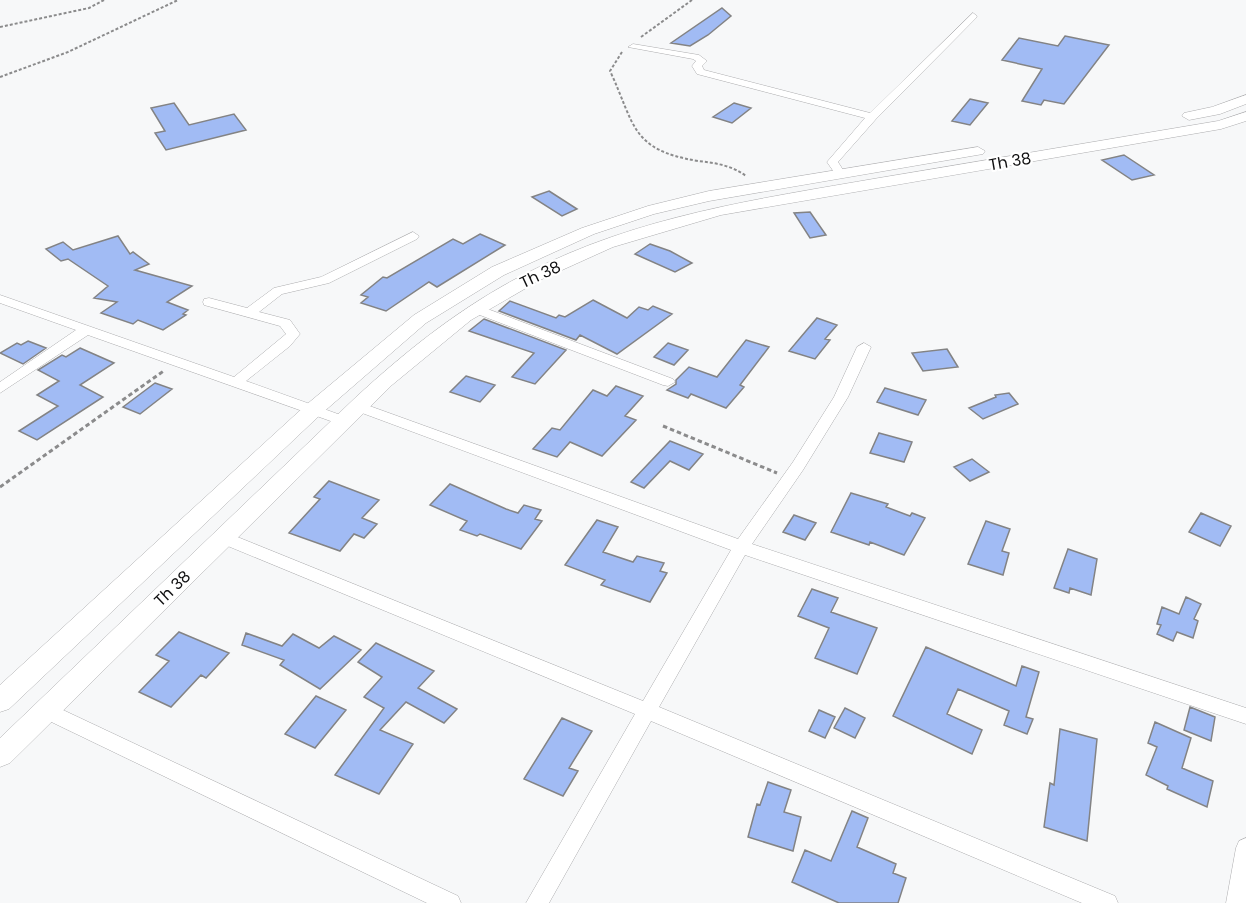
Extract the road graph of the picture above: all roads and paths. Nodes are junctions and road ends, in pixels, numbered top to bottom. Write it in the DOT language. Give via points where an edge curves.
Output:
graph roads {
  1 [pos="104,0"];
  2 [pos="178,0"];
  3 [pos="692,0"];
  4 [pos="973,16"];
  5 [pos="0,27"];
  6 [pos="633,47"];
  7 [pos="0,77"];
  8 [pos="1246,99"];
  9 [pos="1246,116"];
  10 [pos="873,117"];
  11 [pos="840,173"];
  12 [pos="748,190"];
  13 [pos="413,236"];
  14 [pos="0,299"];
  15 [pos="209,302"];
  16 [pos="477,309"];
  17 [pos="249,313"];
  18 [pos="84,331"];
  19 [pos="864,347"];
  20 [pos="176,362"];
  21 [pos="668,382"];
  22 [pos="235,383"];
  23 [pos="0,389"];
  24 [pos="359,407"];
  25 [pos="313,410"];
  26 [pos="344,421"];
  27 [pos="663,426"];
  28 [pos="789,478"];
  29 [pos="0,487"];
  30 [pos="224,538"];
  31 [pos="741,547"];
  32 [pos="0,701"];
  33 [pos="46,711"];
  34 [pos="648,711"];
  35 [pos="1246,716"];
  36 [pos="0,755"];
  37 [pos="1246,848"];
  38 [pos="450,903"];
  39 [pos="537,903"];
  40 [pos="1107,903"];
  41 [pos="1237,903"];
  1 -- 5 [label="path" via="89,8"];
  2 -- 7 [label="path" via="68,52"];
  3 -- 6 [label="path" via="643,34"];
  4 -- 10 [label="street"];
  6 -- 10 [label="street" via="696,57 702,60 697,66 700,72"];
  6 -- 12 [label="path" via="624,51 610,71 645,143 690,161 741,171 747,177"];
  8 -- 11 [label="street, Th 38" via="1215,111 1140,126"];
  9 -- 16 [label="street, Th 38" via="1221,124 670,221 578,256 518,284"];
  10 -- 11 [label="street" via="832,162"];
  11 -- 12 [label="street, Th 38"];
  12 -- 25 [label="street, Th 38" via="648,212 588,231 498,271 420,319"];
  13 -- 17 [label="street" via="325,280 278,291"];
  14 -- 18 [label="street"];
  15 -- 17 [label="street"];
  16 -- 21 [label="street"];
  16 -- 24 [label="street, Th 38" via="433,340"];
  17 -- 22 [label="street" via="285,323 292,334 285,344"];
  18 -- 20 [label="street"];
  18 -- 23 [label="street"];
  19 -- 28 [label="street" via="842,397"];
  20 -- 22 [label="street"];
  20 -- 29 [label="path"];
  22 -- 25 [label="street"];
  24 -- 26 [label="street, Th 38"];
  24 -- 31 [label="street"];
  25 -- 26 [label="street"];
  25 -- 32 [label="street, Th 38"];
  26 -- 30 [label="street, Th 38"];
  27 -- 28 [label="path"];
  28 -- 31 [label="street"];
  30 -- 33 [label="street, Th 38"];
  30 -- 34 [label="street"];
  31 -- 34 [label="street"];
  31 -- 35 [label="street"];
  33 -- 36 [label="street, Th 38"];
  33 -- 38 [label="street"];
  34 -- 39 [label="street"];
  34 -- 40 [label="street"];
  37 -- 41 [label="street"];
}
